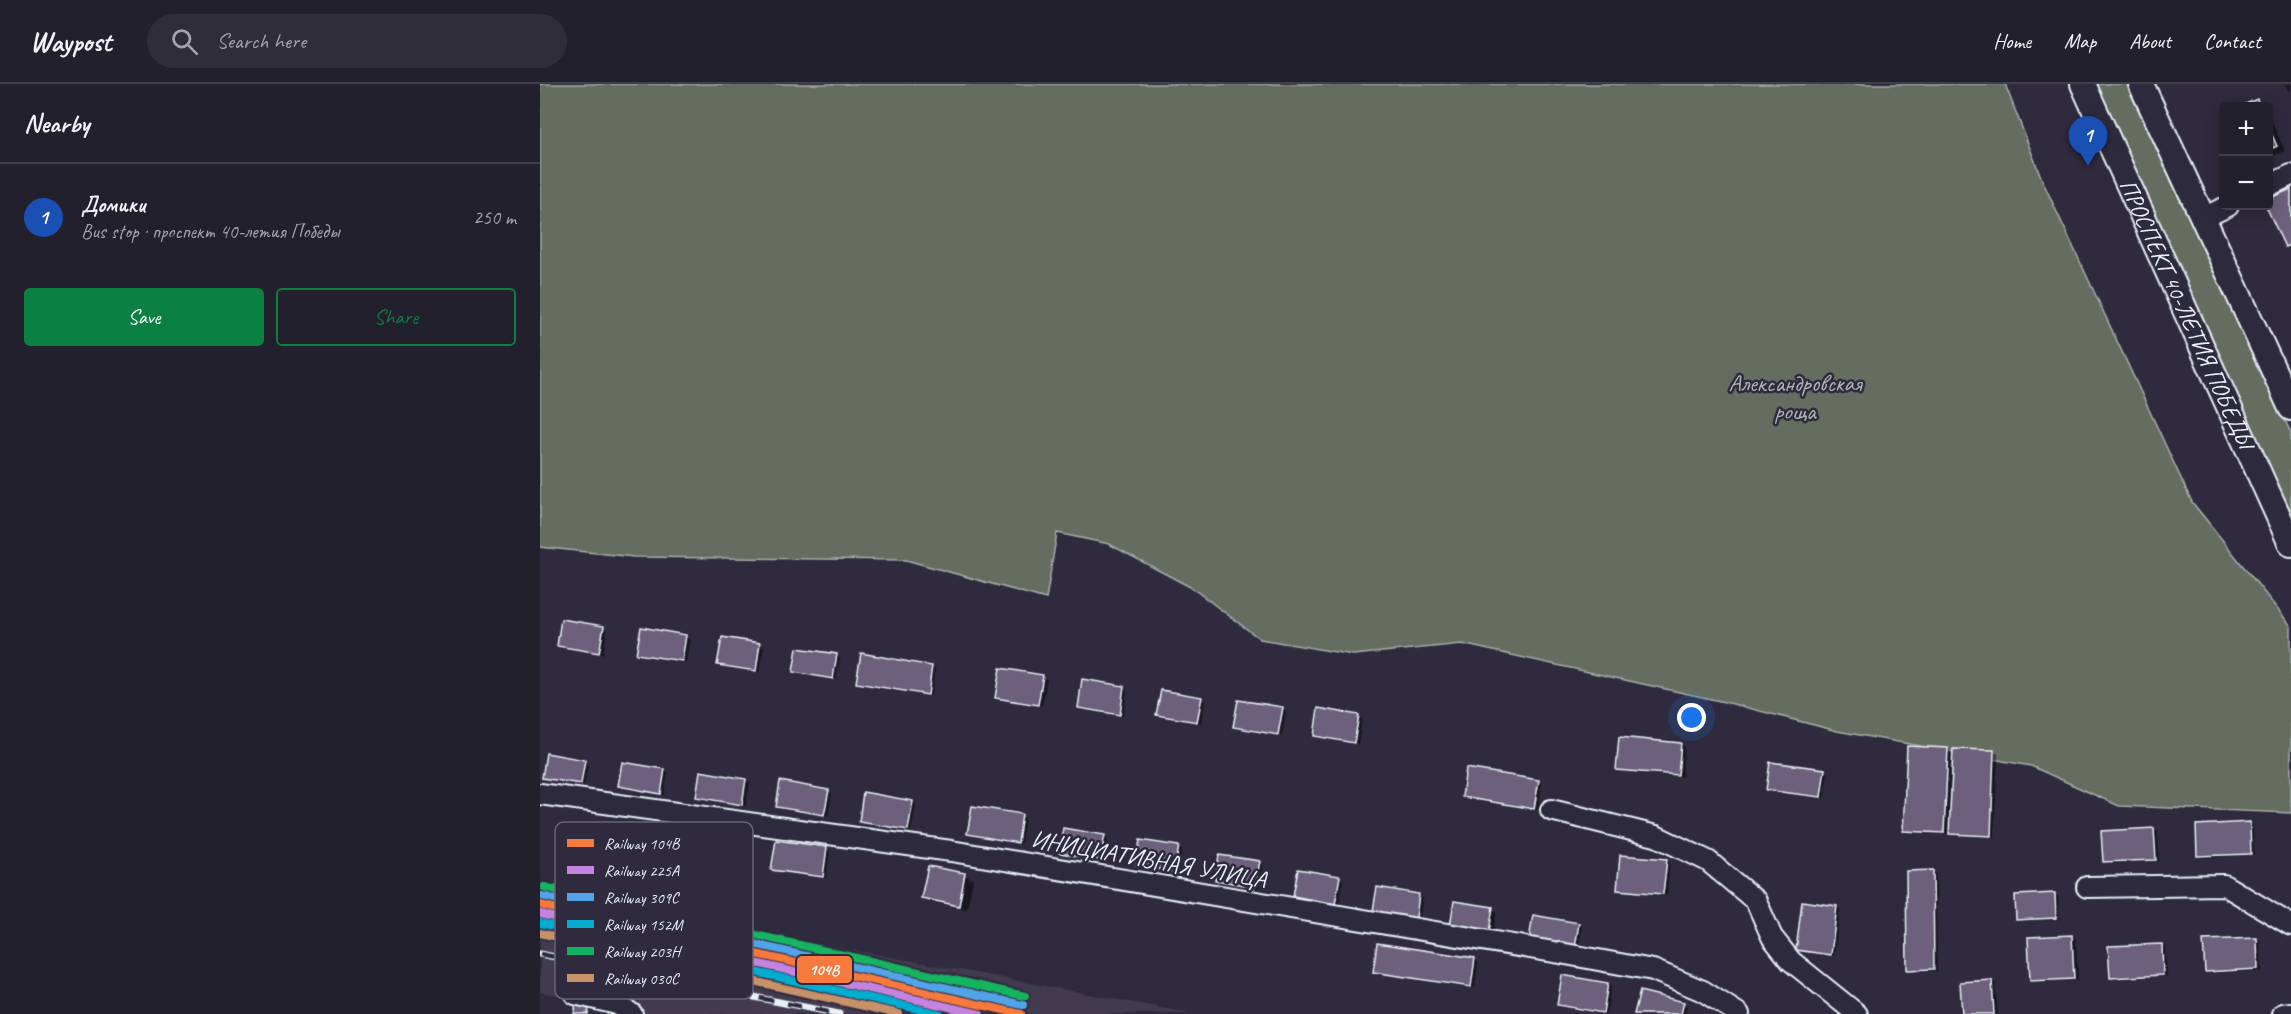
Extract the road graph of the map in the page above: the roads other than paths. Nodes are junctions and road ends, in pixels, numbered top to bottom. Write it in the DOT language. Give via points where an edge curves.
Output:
graph roads {
  1 [pos="2083,84"];
  2 [pos="2140,84"];
  3 [pos="2291,175"];
  4 [pos="2273,184"];
  5 [pos="2220,210"];
  6 [pos="2203,218"];
  7 [pos="2291,408"];
  8 [pos="2291,544"];
  9 [pos="540,794"];
  10 [pos="1551,810"];
  11 [pos="742,822"];
  12 [pos="753,824"];
  13 [pos="2087,887"];
  14 [pos="2291,925"];
  15 [pos="596,999"];
  16 [pos="2291,1013"];
  17 [pos="632,1014"];
  18 [pos="1739,1014"];
  19 [pos="1857,1014"];
  20 [pos="2283,1014"];
  1 -- 8 [label="main road, ПРОСПЕКТ 40-ЛЕТИЯ ПОБЕДЫ"];
  2 -- 6 [label="main road"];
  3 -- 4 [label="street"];
  5 -- 6 [label="street"];
  6 -- 7 [label="main road"];
  9 -- 11 [label="street, ИНИЦИАТИВНАЯ УЛИЦА"];
  10 -- 19 [label="street" via="1656,836 1708,861 1756,902 1772,937 1791,961"];
  12 -- 18 [label="street, ИНИЦИАТИВНАЯ УЛИЦА" via="951,851 1560,952 1653,970 1703,991"];
  13 -- 14 [label="street" via="2224,885"];
  15 -- 17 [label="street" via="617,1004"];
  16 -- 20 [label="street"];
}
